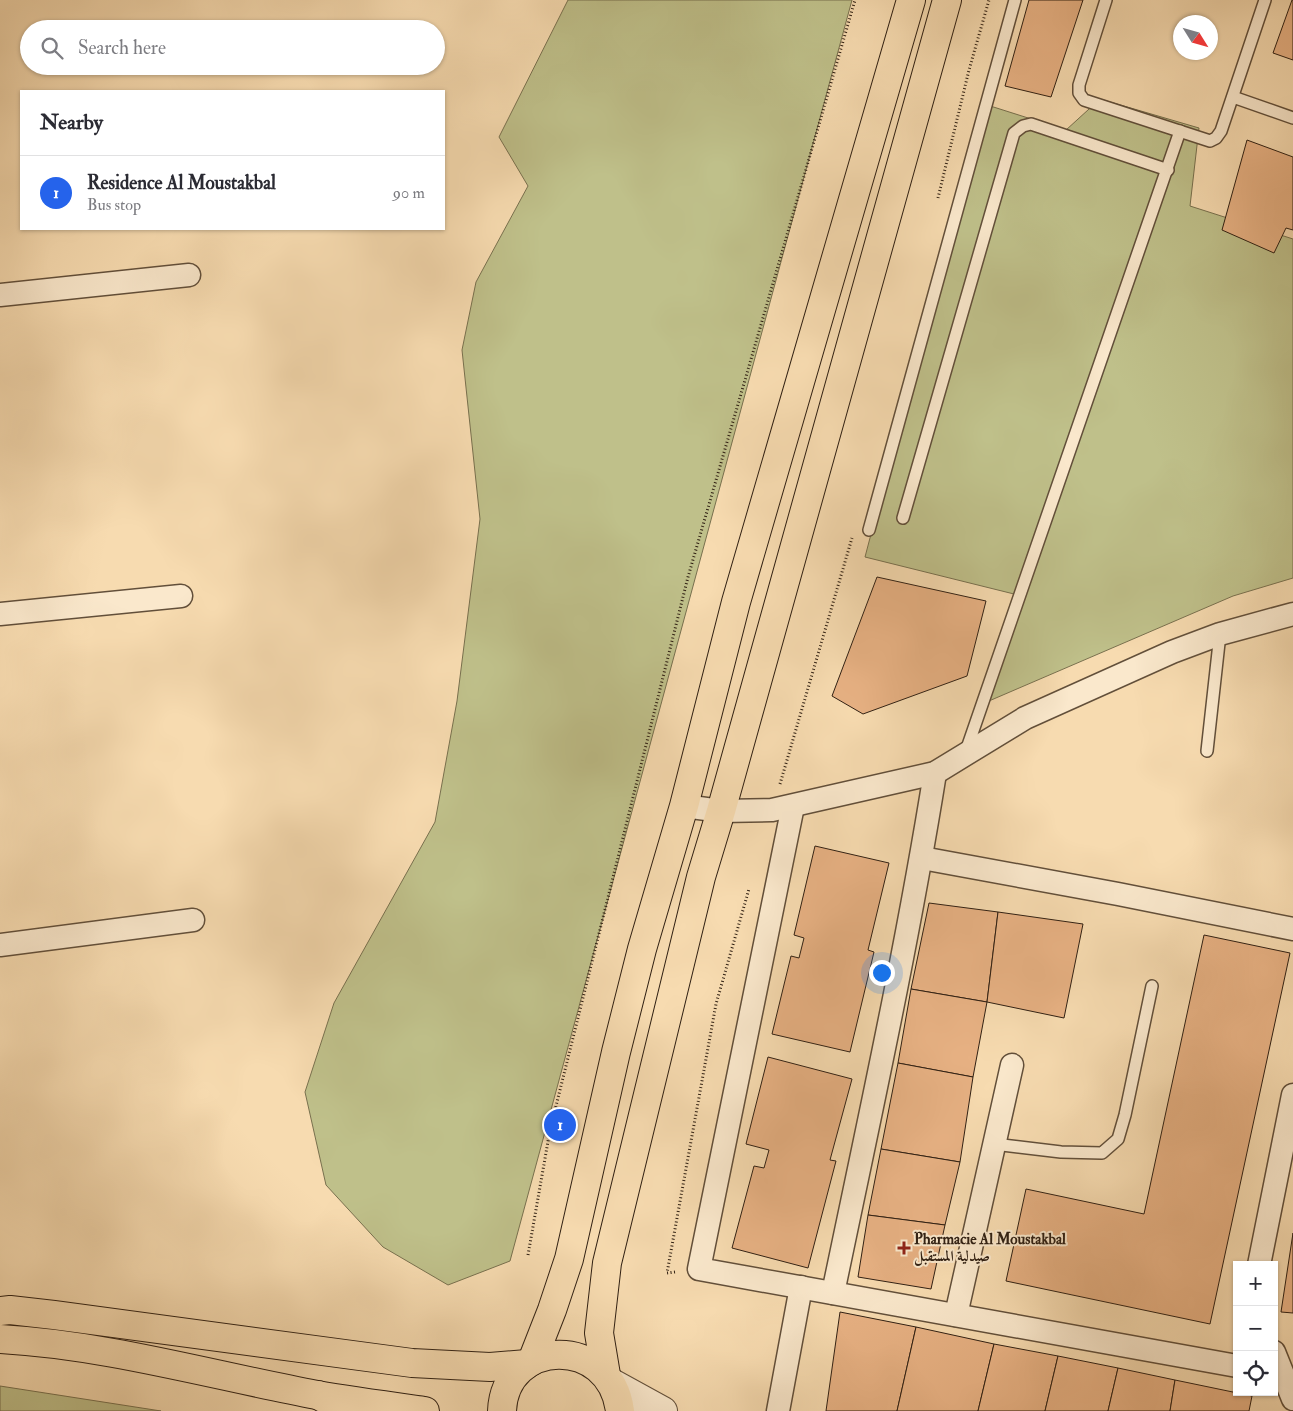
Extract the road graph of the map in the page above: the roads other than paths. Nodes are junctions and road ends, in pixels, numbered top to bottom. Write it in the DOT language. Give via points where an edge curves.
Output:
graph roads {
  1 [pos="911,0"];
  2 [pos="947,0"];
  3 [pos="1015,0"];
  4 [pos="1106,0"];
  5 [pos="1265,0"];
  6 [pos="1233,97"];
  7 [pos="1293,118"];
  8 [pos="1180,131"];
  9 [pos="1168,170"];
  10 [pos="189,275"];
  11 [pos="0,295"];
  12 [pos="903,518"];
  13 [pos="869,530"];
  14 [pos="181,596"];
  15 [pos="0,614"];
  16 [pos="1293,614"];
  17 [pos="1220,634"];
  18 [pos="1207,751"];
  19 [pos="965,755"];
  20 [pos="935,773"];
  21 [pos="684,806"];
  22 [pos="782,808"];
  23 [pos="721,811"];
  24 [pos="922,858"];
  25 [pos="193,920"];
  26 [pos="1293,929"];
  27 [pos="0,945"];
  28 [pos="1152,986"];
  29 [pos="1012,1065"];
  30 [pos="1293,1095"];
  31 [pos="994,1144"];
  32 [pos="1284,1179"];
  33 [pos="1260,1261"];
  34 [pos="801,1287"];
  35 [pos="833,1293"];
  36 [pos="0,1311"];
  37 [pos="956,1315"];
  38 [pos="0,1339"];
  39 [pos="1278,1362"];
  40 [pos="529,1363"];
  41 [pos="1233,1365"];
  42 [pos="609,1379"];
  43 [pos="318,1395"];
  44 [pos="1293,1399"];
  45 [pos="346,1411"];
  46 [pos="425,1411"];
  47 [pos="502,1411"];
  48 [pos="620,1411"];
  49 [pos="663,1411"];
  50 [pos="778,1411"];
  1 -- 21 [label="main road" via="736,602"];
  2 -- 23 [label="main road"];
  3 -- 13 [label="lane"];
  4 -- 8 [label="lane" via="1079,93 1084,100"];
  5 -- 6 [label="lane"];
  6 -- 7 [label="lane"];
  6 -- 8 [label="lane" via="1216,138 1210,141"];
  8 -- 9 [label="lane"];
  9 -- 12 [label="lane" via="1031,124 1014,132"];
  9 -- 19 [label="lane"];
  10 -- 11 [label="street"];
  14 -- 15 [label="street"];
  16 -- 17 [label="street"];
  17 -- 18 [label="lane"];
  17 -- 19 [label="street" via="1025,718"];
  19 -- 20 [label="street"];
  20 -- 22 [label="street"];
  20 -- 24 [label="street"];
  21 -- 23 [label="street"];
  21 -- 40 [label="main road" via="616,1052 569,1259"];
  22 -- 23 [label="street"];
  22 -- 34 [label="street" via="699,1269"];
  23 -- 42 [label="main road" via="701,877 607,1263 599,1333"];
  24 -- 26 [label="street"];
  24 -- 35 [label="street"];
  25 -- 27 [label="street"];
  28 -- 31 [label="lane" via="1118,1139 1102,1153"];
  29 -- 31 [label="street"];
  30 -- 32 [label="street"];
  31 -- 37 [label="street"];
  32 -- 33 [label="street"];
  34 -- 35 [label="street"];
  34 -- 50 [label="street"];
  35 -- 37 [label="street"];
  36 -- 40 [label="main road" via="54,1315 412,1363 490,1367"];
  37 -- 41 [label="street"];
  38 -- 43 [label="main road" via="35,1341 140,1358"];
  39 -- 44 [label="street"];
  40 -- 42 [label="main road" via="555,1354 574,1356 592,1363"];
  40 -- 47 [label="main road" via="509,1384"];
  42 -- 48 [label="main road"];
  42 -- 49 [label="street"];
  43 -- 45 [label="main road"];
  43 -- 46 [label="main road"];
}
